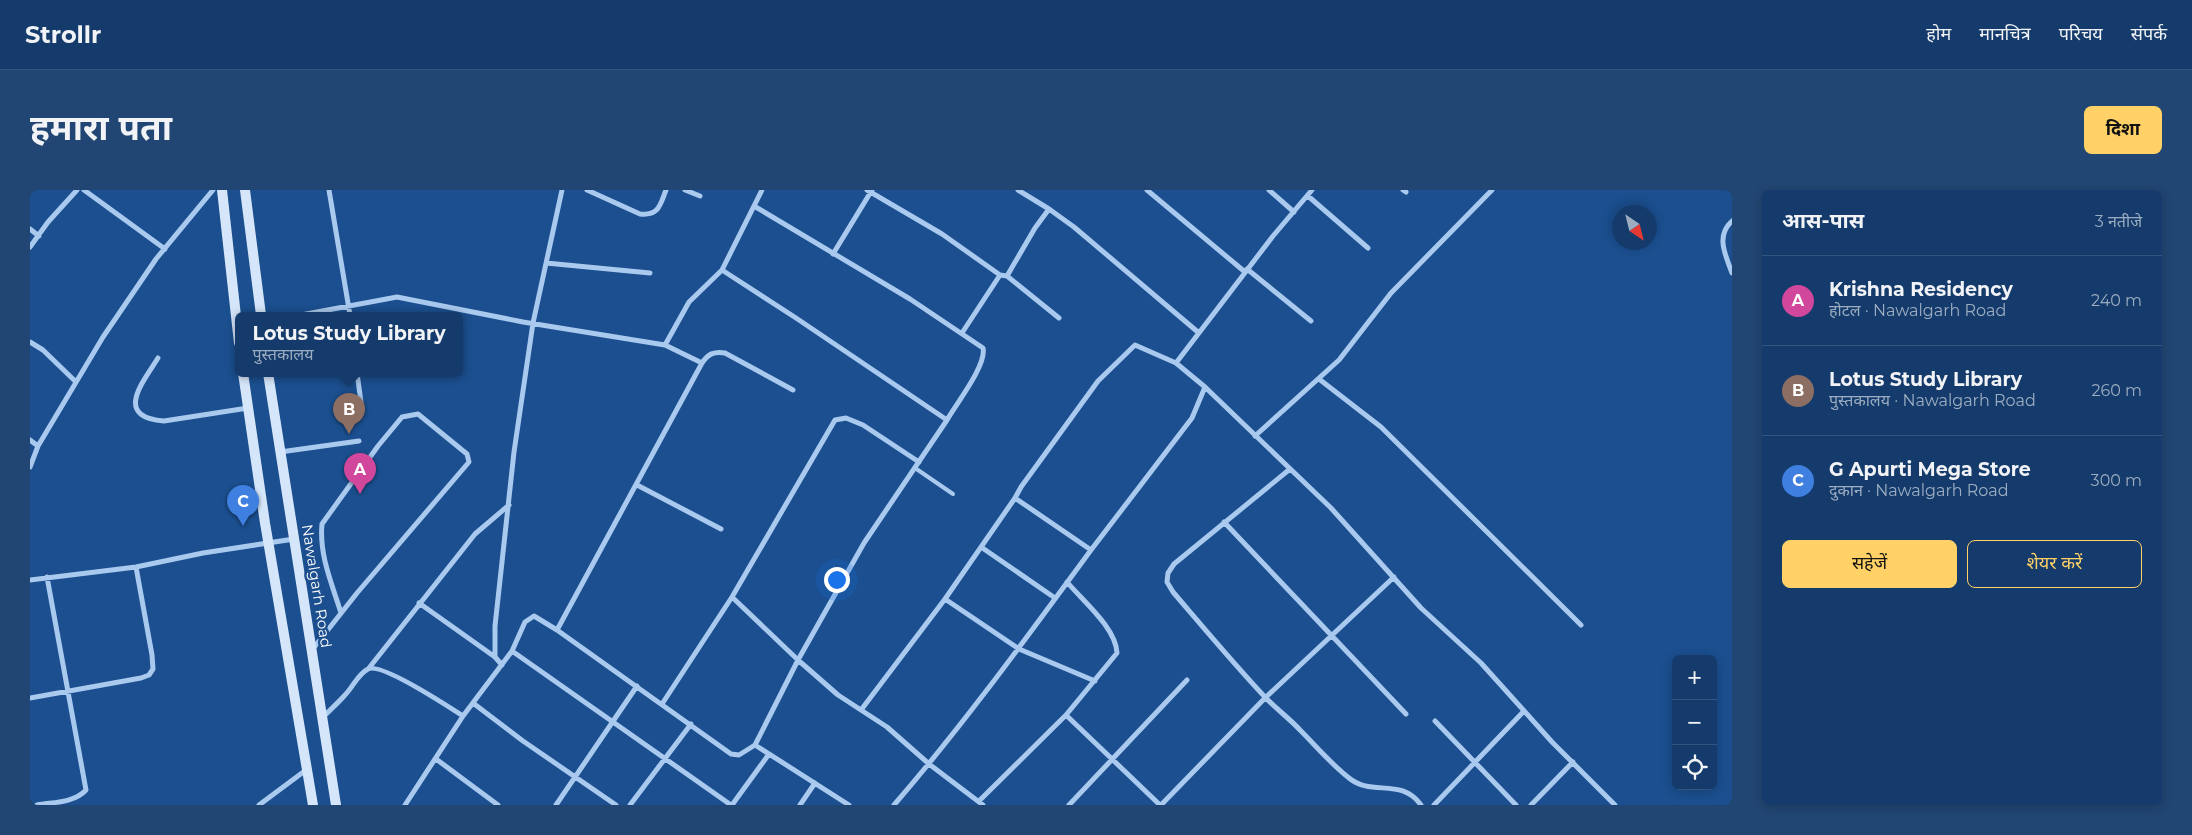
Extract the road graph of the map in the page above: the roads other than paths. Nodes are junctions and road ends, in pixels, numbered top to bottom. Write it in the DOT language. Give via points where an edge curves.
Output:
graph roads {
  1 [pos="77,190"];
  2 [pos="84,190"];
  3 [pos="213,190"];
  4 [pos="222,190"];
  5 [pos="245,190"];
  6 [pos="329,190"];
  7 [pos="562,190"];
  8 [pos="587,190"];
  9 [pos="666,190"];
  10 [pos="685,190"];
  11 [pos="762,190"];
  12 [pos="1018,190"];
  13 [pos="1147,190"];
  14 [pos="1270,190"];
  15 [pos="1312,190"];
  16 [pos="1492,190"];
  17 [pos="870,191"];
  18 [pos="700,196"];
  19 [pos="1308,196"];
  20 [pos="754,206"];
  21 [pos="1049,209"];
  22 [pos="1294,212"];
  23 [pos="1732,221"];
  24 [pos="30,229"];
  25 [pos="39,236"];
  26 [pos="30,247"];
  27 [pos="1368,248"];
  28 [pos="165,249"];
  29 [pos="832,254"];
  30 [pos="546,262"];
  31 [pos="722,270"];
  32 [pos="1246,271"];
  33 [pos="650,272"];
  34 [pos="1732,273"];
  35 [pos="1000,275"];
  36 [pos="1007,276"];
  37 [pos="349,306"];
  38 [pos="236,312"];
  39 [pos="261,312"];
  40 [pos="317,312"];
  41 [pos="350,312"];
  42 [pos="1059,318"];
  43 [pos="1311,321"];
  44 [pos="532,323"];
  45 [pos="962,333"];
  46 [pos="1199,333"];
  47 [pos="30,342"];
  48 [pos="665,345"];
  49 [pos="158,358"];
  50 [pos="702,363"];
  51 [pos="1176,363"];
  52 [pos="243,377"];
  53 [pos="269,377"];
  54 [pos="358,377"];
  55 [pos="1319,379"];
  56 [pos="76,382"];
  57 [pos="1206,387"];
  58 [pos="793,390"];
  59 [pos="361,402"];
  60 [pos="248,408"];
  61 [pos="947,420"];
  62 [pos="1254,436"];
  63 [pos="30,440"];
  64 [pos="359,441"];
  65 [pos="38,446"];
  66 [pos="280,452"];
  67 [pos="919,462"];
  68 [pos="30,467"];
  69 [pos="915,468"];
  70 [pos="1290,469"];
  71 [pos="637,485"];
  72 [pos="953,494"];
  73 [pos="1015,498"];
  74 [pos="509,505"];
  75 [pos="1224,522"];
  76 [pos="721,529"];
  77 [pos="294,539"];
  78 [pos="268,544"];
  79 [pos="981,547"];
  80 [pos="1091,550"];
  81 [pos="136,567"];
  82 [pos="47,577"];
  83 [pos="1394,577"];
  84 [pos="30,580"];
  85 [pos="1067,582"];
  86 [pos="732,597"];
  87 [pos="1055,598"];
  88 [pos="945,599"];
  89 [pos="419,603"];
  90 [pos="341,613"];
  91 [pos="1581,625"];
  92 [pos="557,630"];
  93 [pos="1330,636"];
  94 [pos="1018,649"];
  95 [pos="312,651"];
  96 [pos="512,651"];
  97 [pos="495,657"];
  98 [pos="798,660"];
  99 [pos="502,665"];
  100 [pos="369,668"];
  101 [pos="1187,680"];
  102 [pos="1094,681"];
  103 [pos="637,686"];
  104 [pos="68,691"];
  105 [pos="30,698"];
  106 [pos="1265,698"];
  107 [pos="473,703"];
  108 [pos="662,704"];
  109 [pos="861,710"];
  110 [pos="1524,711"];
  111 [pos="1406,714"];
  112 [pos="1066,715"];
  113 [pos="463,716"];
  114 [pos="322,717"];
  115 [pos="612,721"];
  116 [pos="1435,721"];
  117 [pos="690,724"];
  118 [pos="755,745"];
  119 [pos="769,754"];
  120 [pos="665,758"];
  121 [pos="436,759"];
  122 [pos="1113,760"];
  123 [pos="1573,762"];
  124 [pos="929,764"];
  125 [pos="1476,764"];
  126 [pos="307,769"];
  127 [pos="574,776"];
  128 [pos="815,783"];
  129 [pos="981,803"];
  130 [pos="30,804"];
  131 [pos="37,805"];
  132 [pos="260,805"];
  133 [pos="313,805"];
  134 [pos="336,805"];
  135 [pos="405,805"];
  136 [pos="498,805"];
  137 [pos="556,805"];
  138 [pos="616,805"];
  139 [pos="630,805"];
  140 [pos="732,805"];
  141 [pos="800,805"];
  142 [pos="849,805"];
  143 [pos="894,805"];
  144 [pos="1069,805"];
  145 [pos="1160,805"];
  146 [pos="1421,805"];
  147 [pos="1434,805"];
  148 [pos="1516,805"];
  149 [pos="1531,805"];
  150 [pos="1615,805"];
  1 -- 25 [label="street"];
  2 -- 28 [label="street"];
  3 -- 28 [label="street"];
  4 -- 38 [label="street"];
  5 -- 39 [label="street"];
  6 -- 37 [label="street"];
  7 -- 30 [label="street"];
  8 -- 9 [label="street" via="648,215 659,209"];
  10 -- 18 [label="street"];
  11 -- 20 [label="street"];
  12 -- 21 [label="street"];
  13 -- 32 [label="street"];
  14 -- 22 [label="street"];
  15 -- 19 [label="street"];
  16 -- 55 [label="street" via="1391,293 1339,360"];
  17 -- 29 [label="street"];
  17 -- 35 [label="street" via="942,234"];
  19 -- 22 [label="street"];
  19 -- 27 [label="street"];
  20 -- 29 [label="street"];
  20 -- 31 [label="street"];
  21 -- 36 [label="street"];
  21 -- 46 [label="street"];
  22 -- 32 [label="street"];
  23 -- 34 [label="street" via="1723,234 1722,246"];
  24 -- 25 [label="street"];
  25 -- 26 [label="street"];
  28 -- 56 [label="street" via="103,337"];
  29 -- 45 [label="street"];
  30 -- 33 [label="street"];
  30 -- 44 [label="street"];
  31 -- 48 [label="street" via="689,302"];
  31 -- 61 [label="street"];
  32 -- 43 [label="street"];
  32 -- 46 [label="street"];
  35 -- 36 [label="street"];
  35 -- 45 [label="street"];
  36 -- 42 [label="street"];
  37 -- 40 [label="street"];
  37 -- 41 [label="street"];
  37 -- 44 [label="street" via="397,298"];
  44 -- 48 [label="street"];
  44 -- 74 [label="street"];
  45 -- 61 [label="street" via="982,348 984,354"];
  46 -- 51 [label="street"];
  47 -- 56 [label="street"];
  48 -- 50 [label="street"];
  49 -- 60 [label="street" via="136,392 136,410 143,415 164,421"];
  50 -- 58 [label="street" via="716,352 725,353"];
  50 -- 71 [label="street"];
  51 -- 57 [label="street"];
  51 -- 73 [label="street" via="1135,345 1098,381"];
  52 -- 60 [label="street"];
  53 -- 66 [label="street, Nawalgarh Road"];
  54 -- 59 [label="street"];
  55 -- 62 [label="street"];
  55 -- 91 [label="street" via="1381,427"];
  56 -- 65 [label="street"];
  57 -- 62 [label="street"];
  57 -- 80 [label="street" via="1192,418"];
  60 -- 78 [label="street"];
  61 -- 67 [label="street"];
  62 -- 70 [label="street"];
  63 -- 65 [label="street"];
  64 -- 66 [label="street"];
  65 -- 68 [label="street"];
  66 -- 77 [label="street, Nawalgarh Road"];
  67 -- 69 [label="street"];
  67 -- 86 [label="street" via="863,425 846,418 835,420"];
  69 -- 72 [label="lane"];
  69 -- 98 [label="street" via="864,543"];
  70 -- 75 [label="street"];
  70 -- 83 [label="street"];
  71 -- 76 [label="street"];
  71 -- 92 [label="street"];
  73 -- 79 [label="street"];
  73 -- 80 [label="street"];
  74 -- 89 [label="street" via="475,534"];
  74 -- 97 [label="street"];
  75 -- 93 [label="street"];
  75 -- 106 [label="street" via="1174,564 1167,582"];
  77 -- 78 [label="street"];
  77 -- 95 [label="street, Nawalgarh Road"];
  78 -- 81 [label="street"];
  78 -- 126 [label="street"];
  79 -- 87 [label="street"];
  79 -- 88 [label="street"];
  80 -- 85 [label="street"];
  81 -- 82 [label="street"];
  81 -- 104 [label="street" via="153,669 141,678"];
  82 -- 84 [label="street"];
  82 -- 104 [label="street"];
  83 -- 93 [label="street"];
  83 -- 110 [label="street" via="1421,608 1481,663"];
  85 -- 87 [label="street"];
  85 -- 102 [label="street" via="1113,634 1116,645 1116,653"];
  86 -- 98 [label="street"];
  86 -- 108 [label="street"];
  87 -- 94 [label="street"];
  88 -- 94 [label="street"];
  88 -- 109 [label="street"];
  89 -- 97 [label="street"];
  89 -- 100 [label="street"];
  90 -- 90 [label="street" via="469,462 468,454 418,414 402,417 322,524 323,555"];
  90 -- 95 [label="street"];
  92 -- 96 [label="street" via="538,617 528,618"];
  92 -- 103 [label="street"];
  93 -- 106 [label="street"];
  93 -- 111 [label="street"];
  94 -- 102 [label="street"];
  94 -- 124 [label="street"];
  95 -- 114 [label="street, Nawalgarh Road"];
  96 -- 99 [label="street"];
  96 -- 115 [label="street"];
  97 -- 99 [label="street"];
  98 -- 109 [label="street" via="838,695"];
  98 -- 118 [label="street"];
  99 -- 107 [label="street"];
  100 -- 113 [label="street" via="382,670"];
  100 -- 114 [label="street"];
  101 -- 122 [label="street"];
  102 -- 112 [label="street"];
  103 -- 108 [label="street"];
  103 -- 115 [label="street"];
  104 -- 105 [label="street"];
  104 -- 131 [label="street" via="86,790 80,796 67,800"];
  106 -- 145 [label="street"];
  106 -- 146 [label="street" via="1352,780 1367,786 1398,788 1408,792"];
  107 -- 113 [label="street"];
  107 -- 127 [label="street"];
  108 -- 117 [label="street"];
  109 -- 124 [label="street" via="887,727"];
  110 -- 123 [label="street"];
  110 -- 125 [label="street"];
  112 -- 122 [label="street"];
  112 -- 129 [label="street"];
  113 -- 121 [label="street"];
  114 -- 134 [label="street, Nawalgarh Road"];
  115 -- 120 [label="street"];
  115 -- 127 [label="street"];
  116 -- 125 [label="street"];
  117 -- 118 [label="street" via="731,754 739,755"];
  117 -- 120 [label="street"];
  118 -- 119 [label="street"];
  119 -- 128 [label="street"];
  119 -- 140 [label="street"];
  120 -- 139 [label="street"];
  120 -- 140 [label="street"];
  121 -- 135 [label="street"];
  121 -- 136 [label="street"];
  122 -- 144 [label="street"];
  122 -- 145 [label="street"];
  123 -- 149 [label="street"];
  123 -- 150 [label="street"];
  124 -- 129 [label="street"];
  124 -- 143 [label="street"];
  125 -- 147 [label="street"];
  125 -- 148 [label="street"];
  126 -- 132 [label="street"];
  126 -- 133 [label="street"];
  127 -- 137 [label="street"];
  127 -- 138 [label="street"];
  128 -- 141 [label="street"];
  128 -- 142 [label="street"];
  130 -- 131 [label="street"];
}
